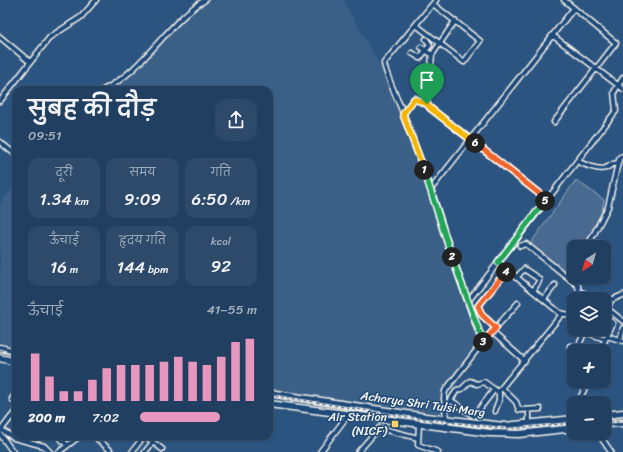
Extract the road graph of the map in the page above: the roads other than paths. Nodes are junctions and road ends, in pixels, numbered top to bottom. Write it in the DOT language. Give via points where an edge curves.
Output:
graph roads {
  1 [pos="96,0"];
  2 [pos="205,0"];
  3 [pos="436,0"];
  4 [pos="564,0"];
  5 [pos="433,4"];
  6 [pos="574,8"];
  7 [pos="455,22"];
  8 [pos="416,25"];
  9 [pos="552,34"];
  10 [pos="0,37"];
  11 [pos="426,39"];
  12 [pos="438,43"];
  13 [pos="421,47"];
  14 [pos="426,51"];
  15 [pos="412,53"];
  16 [pos="432,55"];
  17 [pos="30,62"];
  18 [pos="596,69"];
  19 [pos="623,78"];
  20 [pos="618,85"];
  21 [pos="110,86"];
  22 [pos="623,88"];
  23 [pos="0,101"];
  24 [pos="427,104"];
  25 [pos="623,109"];
  26 [pos="617,110"];
  27 [pos="403,114"];
  28 [pos="554,122"];
  29 [pos="471,140"];
  30 [pos="0,142"];
  31 [pos="12,152"];
  32 [pos="623,156"];
  33 [pos="577,162"];
  34 [pos="618,163"];
  35 [pos="431,189"];
  36 [pos="546,199"];
  37 [pos="591,240"];
  38 [pos="520,246"];
  39 [pos="498,262"];
  40 [pos="507,270"];
  41 [pos="567,277"];
  42 [pos="516,278"];
  43 [pos="555,284"];
  44 [pos="576,284"];
  45 [pos="533,291"];
  46 [pos="581,292"];
  47 [pos="623,295"];
  48 [pos="544,299"];
  49 [pos="469,300"];
  50 [pos="611,300"];
  51 [pos="518,303"];
  52 [pos="611,312"];
  53 [pos="562,314"];
  54 [pos="567,315"];
  55 [pos="623,321"];
  56 [pos="496,328"];
  57 [pos="623,328"];
  58 [pos="492,332"];
  59 [pos="600,336"];
  60 [pos="606,338"];
  61 [pos="622,341"];
  62 [pos="482,343"];
  63 [pos="603,344"];
  64 [pos="0,348"];
  65 [pos="12,351"];
  66 [pos="0,358"];
  67 [pos="525,360"];
  68 [pos="12,361"];
  69 [pos="498,390"];
  70 [pos="273,393"];
  71 [pos="450,400"];
  72 [pos="273,405"];
  73 [pos="446,407"];
  74 [pos="540,409"];
  75 [pos="528,410"];
  76 [pos="495,411"];
  77 [pos="623,413"];
  78 [pos="611,414"];
  79 [pos="348,415"];
  80 [pos="12,416"];
  81 [pos="447,420"];
  82 [pos="567,420"];
  83 [pos="623,423"];
  84 [pos="419,424"];
  85 [pos="529,424"];
  86 [pos="611,424"];
  87 [pos="447,428"];
  88 [pos="567,429"];
  89 [pos="0,431"];
  90 [pos="12,435"];
  91 [pos="418,438"];
  92 [pos="26,440"];
  93 [pos="62,440"];
  94 [pos="74,440"];
  95 [pos="99,440"];
  96 [pos="142,440"];
  97 [pos="150,440"];
  98 [pos="603,440"];
  99 [pos="153,442"];
  100 [pos="67,444"];
  101 [pos="162,449"];
  102 [pos="110,450"];
  103 [pos="13,452"];
  104 [pos="50,452"];
  105 [pos="59,452"];
  106 [pos="132,452"];
  107 [pos="145,452"];
  108 [pos="320,452"];
  109 [pos="358,452"];
  110 [pos="438,452"];
  111 [pos="611,452"];
  1 -- 17 [label="street" via="81,17 55,33"];
  2 -- 21 [label="street" via="184,14 118,82"];
  3 -- 5 [label="street"];
  4 -- 6 [label="street"];
  5 -- 7 [label="street"];
  5 -- 8 [label="street"];
  6 -- 9 [label="street"];
  6 -- 18 [label="street" via="615,41 615,45"];
  7 -- 12 [label="street"];
  7 -- 12 [label="street" via="479,40 475,47 462,63"];
  8 -- 12 [label="street"];
  8 -- 27 [label="street" via="384,66"];
  9 -- 18 [label="street"];
  9 -- 29 [label="street"];
  10 -- 17 [label="street"];
  11 -- 14 [label="street" via="430,44"];
  12 -- 16 [label="street"];
  13 -- 14 [label="street"];
  14 -- 15 [label="street" via="420,58"];
  14 -- 16 [label="street"];
  16 -- 24 [label="street"];
  17 -- 23 [label="street"];
  18 -- 20 [label="street"];
  18 -- 28 [label="street"];
  19 -- 20 [label="street"];
  20 -- 22 [label="street"];
  20 -- 26 [label="street" via="614,92"];
  24 -- 27 [label="street" via="414,99"];
  24 -- 29 [label="street"];
  25 -- 26 [label="street"];
  26 -- 33 [label="street"];
  27 -- 35 [label="street"];
  29 -- 35 [label="street"];
  29 -- 36 [label="street"];
  30 -- 31 [label="street"];
  32 -- 34 [label="street"];
  33 -- 34 [label="street" via="602,168"];
  33 -- 36 [label="street"];
  34 -- 37 [label="street" via="608,207"];
  35 -- 49 [label="street" via="446,241"];
  36 -- 39 [label="street"];
  38 -- 41 [label="street" via="526,244"];
  39 -- 40 [label="street"];
  39 -- 49 [label="street"];
  40 -- 42 [label="street"];
  40 -- 56 [label="street" via="478,306 482,315"];
  42 -- 45 [label="street"];
  42 -- 45 [label="street" via="524,269 539,279"];
  43 -- 48 [label="street"];
  44 -- 46 [label="street"];
  45 -- 48 [label="street"];
  47 -- 50 [label="street"];
  48 -- 53 [label="street"];
  49 -- 62 [label="street"];
  51 -- 56 [label="street"];
  52 -- 55 [label="street"];
  53 -- 54 [label="street"];
  53 -- 67 [label="street"];
  56 -- 58 [label="street"];
  57 -- 61 [label="street"];
  58 -- 62 [label="street"];
  58 -- 67 [label="street"];
  59 -- 60 [label="street"];
  60 -- 61 [label="street"];
  60 -- 63 [label="street"];
  62 -- 73 [label="street" via="445,391"];
  64 -- 65 [label="highway"];
  66 -- 68 [label="highway"];
  67 -- 69 [label="street"];
  69 -- 71 [label="street" via="484,382 477,384 470,380 462,389 457,390"];
  69 -- 71 [label="street" via="474,416"];
  69 -- 75 [label="street" via="516,402 519,410"];
  69 -- 76 [label="street" via="499,400"];
  70 -- 81 [label="highway, Acharya Shri Tulsi Marg"];
  71 -- 73 [label="street"];
  72 -- 79 [label="highway, Acharya Shri Tulsi Marg"];
  73 -- 81 [label="street"];
  74 -- 75 [label="street"];
  75 -- 85 [label="street"];
  77 -- 78 [label="highway"];
  79 -- 84 [label="highway, Acharya Shri Tulsi Marg"];
  79 -- 108 [label="street"];
  80 -- 89 [label="street"];
  81 -- 85 [label="highway, Acharya Shri Tulsi Marg" via="504,426"];
  81 -- 87 [label="street"];
  82 -- 85 [label="highway, Acharya Shri Tulsi Marg"];
  83 -- 86 [label="highway"];
  84 -- 87 [label="highway, Acharya Shri Tulsi Marg"];
  84 -- 91 [label="street"];
  87 -- 88 [label="highway, Acharya Shri Tulsi Marg" via="519,434"];
  89 -- 90 [label="street"];
  89 -- 103 [label="street"];
  91 -- 109 [label="street" via="379,428"];
  91 -- 110 [label="street" via="419,446"];
  92 -- 104 [label="street" via="44,446"];
  93 -- 100 [label="street"];
  94 -- 100 [label="street"];
  95 -- 102 [label="street"];
  96 -- 106 [label="street"];
  97 -- 99 [label="street"];
  98 -- 111 [label="street"];
  99 -- 101 [label="street"];
  99 -- 107 [label="street"];
  100 -- 105 [label="street"];
}
